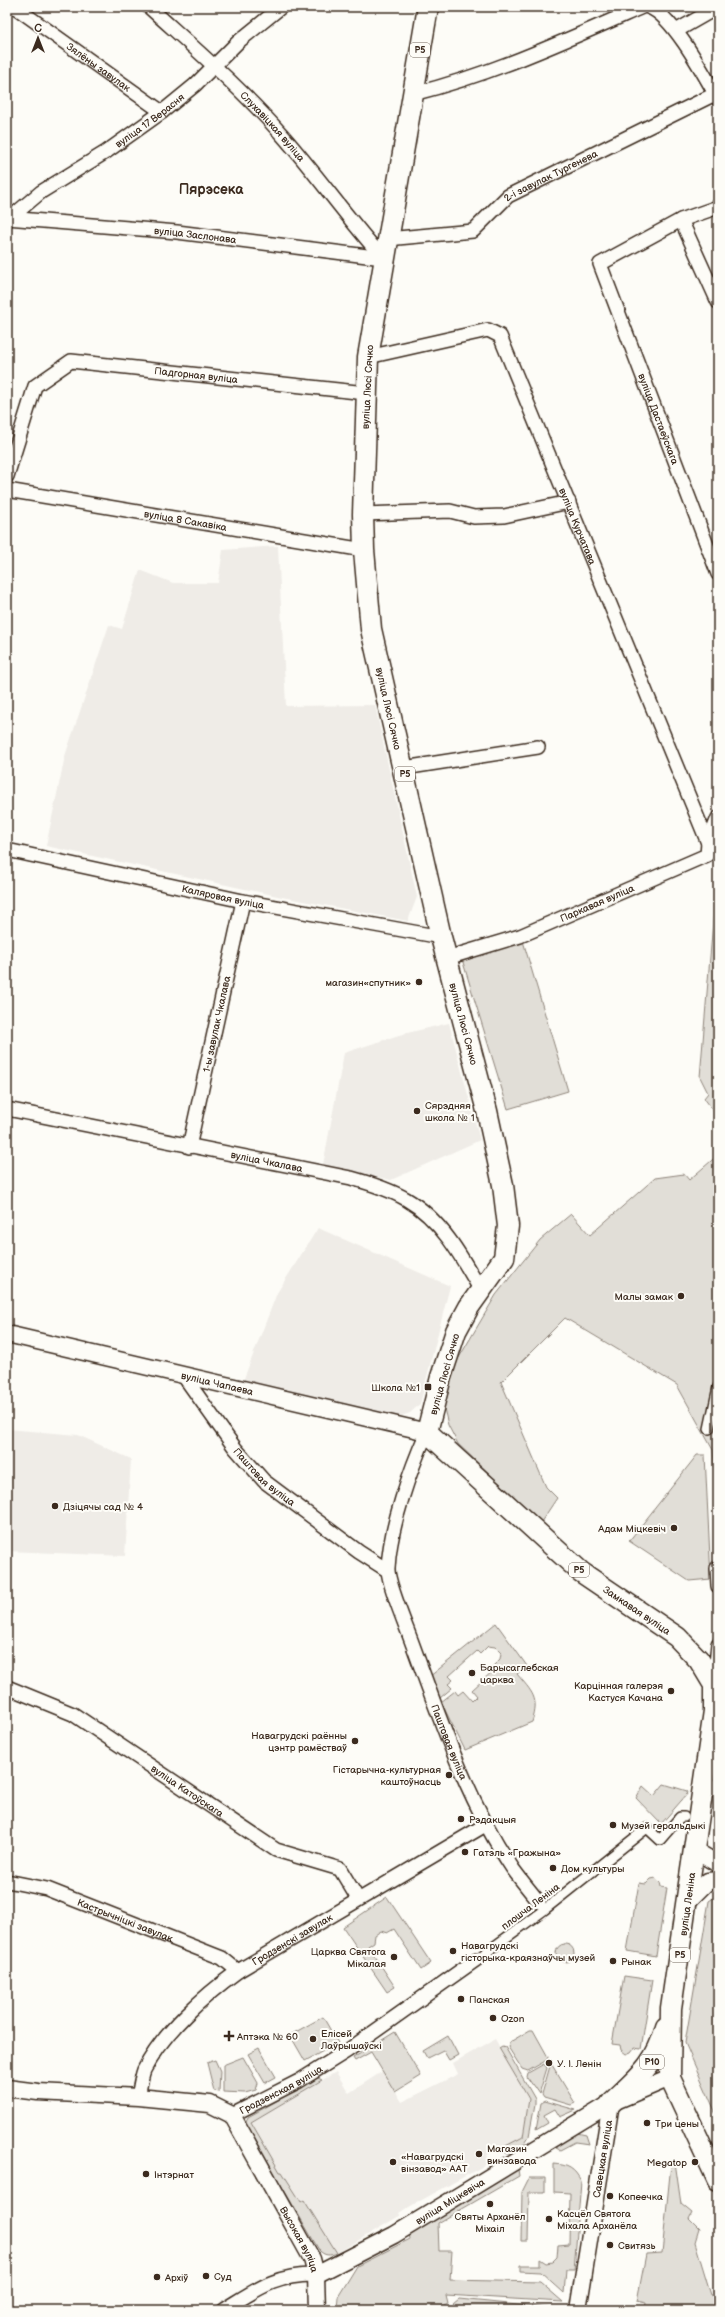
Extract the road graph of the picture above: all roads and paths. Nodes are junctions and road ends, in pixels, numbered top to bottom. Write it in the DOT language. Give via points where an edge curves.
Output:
graph roads {
  1 [pos="16,7"];
  2 [pos="149,7"];
  3 [pos="281,7"];
  4 [pos="428,7"];
  5 [pos="642,7"];
  6 [pos="648,7"];
  7 [pos="718,7"];
  8 [pos="676,31"];
  9 [pos="213,65"];
  10 [pos="413,94"];
  11 [pos="716,96"];
  12 [pos="162,112"];
  13 [pos="718,207"];
  14 [pos="9,218"];
  15 [pos="681,220"];
  16 [pos="385,249"];
  17 [pos="718,302"];
  18 [pos="368,357"];
  19 [pos="366,393"];
  20 [pos="7,476"];
  21 [pos="7,490"];
  22 [pos="569,502"];
  23 [pos="363,514"];
  24 [pos="364,550"];
  25 [pos="718,574"];
  26 [pos="538,747"];
  27 [pos="404,768"];
  28 [pos="718,818"];
  29 [pos="708,843"];
  30 [pos="7,850"];
  31 [pos="243,901"];
  32 [pos="441,937"];
  33 [pos="447,958"];
  34 [pos="7,1109"];
  35 [pos="189,1146"];
  36 [pos="481,1291"];
  37 [pos="7,1334"];
  38 [pos="183,1375"];
  39 [pos="718,1387"];
  40 [pos="709,1429"];
  41 [pos="428,1432"];
  42 [pos="716,1568"];
  43 [pos="387,1570"];
  44 [pos="718,1586"];
  45 [pos="718,1644"];
  46 [pos="714,1685"];
  47 [pos="7,1687"];
  48 [pos="710,1788"];
  49 [pos="684,1817"];
  50 [pos="487,1824"];
  51 [pos="694,1850"];
  52 [pos="718,1864"];
  53 [pos="718,1880"];
  54 [pos="7,1881"];
  55 [pos="358,1899"];
  56 [pos="539,1902"];
  57 [pos="687,1902"];
  58 [pos="477,1959"];
  59 [pos="238,1971"];
  60 [pos="672,2008"];
  61 [pos="670,2078"];
  62 [pos="7,2088"];
  63 [pos="138,2097"];
  64 [pos="611,2103"];
  65 [pos="232,2115"];
  66 [pos="718,2181"];
  67 [pos="316,2275"];
  68 [pos="223,2310"];
  69 [pos="317,2310"];
  70 [pos="578,2310"];
  1 -- 12 [label="street, Зялёны завулак"];
  2 -- 9 [label="street, Слухавіцкая вуліца"];
  3 -- 9 [label="street, вуліца 17 Верасня"];
  4 -- 10 [label="main road, вуліца Люсі Сячко / Р5"];
  5 -- 10 [label="street" via="507,65"];
  6 -- 8 [label="street" via="656,10"];
  7 -- 8 [label="street"];
  8 -- 11 [label="street"];
  9 -- 12 [label="street, вуліца 17 Верасня" via="195,85"];
  9 -- 16 [label="street, Слухавіцкая вуліца" via="283,135 356,228"];
  10 -- 16 [label="main road, вуліца Люсі Сячко / Р5"];
  11 -- 16 [label="street, 2-і завулак Тургенева" via="508,196 473,231"];
  12 -- 14 [label="street, вуліца 17 Верасня" via="106,152 41,192"];
  13 -- 15 [label="street"];
  14 -- 16 [label="street, вуліца Заслонава"];
  15 -- 17 [label="street"];
  15 -- 25 [label="street, вуліца Дастаеўскага" via="600,264"];
  16 -- 18 [label="main road, вуліца Люсі Сячко / Р5"];
  18 -- 19 [label="main road, вуліца Люсі Сячко / Р5"];
  18 -- 22 [label="street, вуліца Курчатава" via="488,330 500,336"];
  19 -- 20 [label="street, Падгорная вуліца" via="71,361 35,386"];
  19 -- 23 [label="main road, вуліца Люсі Сячко / Р5"];
  21 -- 24 [label="street, вуліца 8 Сакавіка"];
  22 -- 23 [label="street" via="504,516 474,518 450,511"];
  22 -- 29 [label="street, вуліца Курчатава"];
  23 -- 24 [label="main road, вуліца Люсі Сячко / Р5"];
  24 -- 27 [label="main road, вуліца Люсі Сячко / Р5" via="371,629"];
  26 -- 27 [label="street"];
  27 -- 32 [label="main road, вуліца Люсі Сячко / Р5"];
  28 -- 29 [label="street, Паркавая вуліца"];
  29 -- 33 [label="street, Паркавая вуліца" via="708,855 520,936"];
  30 -- 31 [label="street, Каляровая вуліца"];
  31 -- 32 [label="street, Каляровая вуліца"];
  31 -- 35 [label="street, 1-ы завулак Чкалава"];
  32 -- 33 [label="main road, вуліца Люсі Сячко / Р5"];
  33 -- 36 [label="main road, вуліца Люсі Сячко / Р5" via="487,1111 503,1185 508,1226 504,1258"];
  34 -- 35 [label="street, вуліца Чкалава"];
  35 -- 36 [label="street, вуліца Чкалава" via="351,1178 379,1186 406,1198 426,1213 454,1245"];
  36 -- 41 [label="main road, вуліца Люсі Сячко / Р5" via="456,1331 441,1377"];
  37 -- 38 [label="street, вуліца Чапаева"];
  38 -- 41 [label="street, вуліца Чапаева"];
  38 -- 43 [label="street, Паштовая вуліца" via="235,1448 264,1481"];
  39 -- 40 [label="street"];
  41 -- 43 [label="street, Паштовая вуліца" via="411,1469"];
  41 -- 46 [label="main road, Замкавая вуліца / Р5" via="581,1572 677,1637 699,1660"];
  42 -- 44 [label="street"];
  43 -- 50 [label="street, Паштовая вуліца" via="454,1755"];
  45 -- 46 [label="street"];
  46 -- 48 [label="main road, Р5"];
  47 -- 55 [label="street, вуліца Катоўскага" via="73,1714 276,1850 340,1869"];
  48 -- 51 [label="main road, Р5"];
  49 -- 58 [label="street, плошча Леніна" via="680,1817 660,1840 647,1828 544,1910"];
  50 -- 55 [label="street, Гродзенскі завулак"];
  50 -- 56 [label="street, Паштовая вуліца" via="512,1868"];
  51 -- 52 [label="street"];
  51 -- 57 [label="main road, вуліца Леніна / Р5"];
  53 -- 57 [label="street" via="708,1881"];
  54 -- 59 [label="street, Кастрычніцкі завулак" via="47,1889 222,1958"];
  55 -- 59 [label="street, Гродзенскі завулак"];
  57 -- 60 [label="main road, вуліца Леніна / Р5"];
  58 -- 65 [label="street, Гродзенская вуліца" via="347,2051 299,2081"];
  59 -- 63 [label="street, Гродзенскі завулак" via="209,1993 157,2049 144,2071"];
  60 -- 61 [label="main road, вуліца Леніна / Р5"];
  60 -- 64 [label="main road, Р10" via="661,2043 649,2066"];
  61 -- 64 [label="street, Р10"];
  61 -- 66 [label="main road, вуліца Леніна / Р5"];
  62 -- 63 [label="street, Гродзенская вуліца"];
  63 -- 65 [label="street, Гродзенская вуліца" via="210,2104"];
  64 -- 67 [label="street, вуліца Міцкевіча / Р10" via="394,2235"];
  64 -- 70 [label="street, Савецкая вуліца"];
  65 -- 67 [label="street, Высокая вуліца" via="312,2259"];
  67 -- 68 [label="street, Высокая вуліца" via="295,2274 264,2285"];
  67 -- 69 [label="street"];
}
